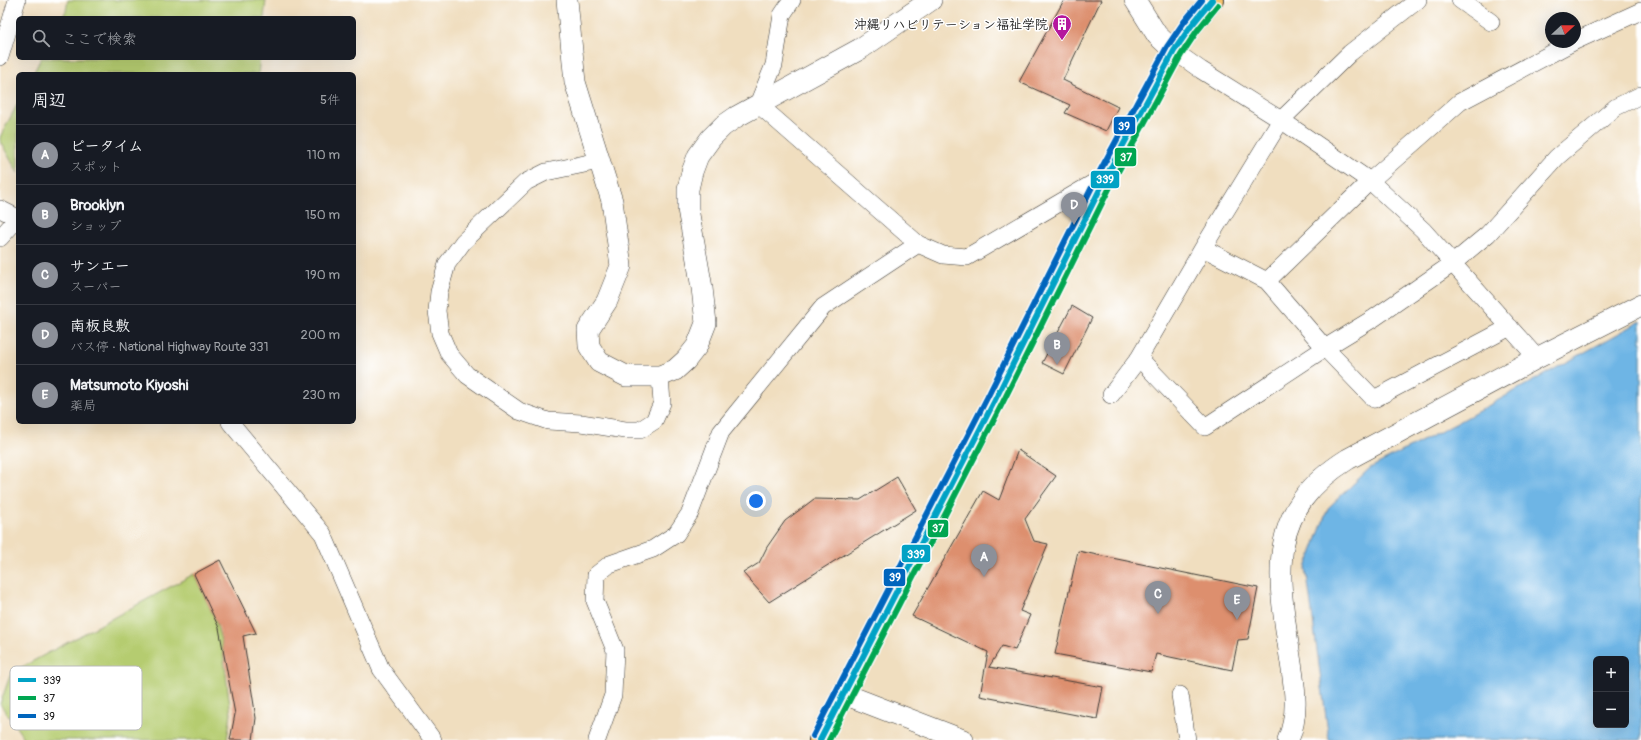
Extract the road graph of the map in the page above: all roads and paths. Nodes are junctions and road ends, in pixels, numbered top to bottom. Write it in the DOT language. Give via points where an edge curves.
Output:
graph roads {
  1 [pos="17,0"];
  2 [pos="567,0"];
  3 [pos="792,0"];
  4 [pos="931,0"];
  5 [pos="1135,0"];
  6 [pos="1212,0"];
  7 [pos="1418,0"];
  8 [pos="1460,0"];
  9 [pos="1641,11"];
  10 [pos="1491,22"];
  11 [pos="1581,38"];
  12 [pos="1561,48"];
  13 [pos="1174,51"];
  14 [pos="0,57"];
  15 [pos="1641,95"];
  16 [pos="758,104"];
  17 [pos="1281,120"];
  18 [pos="599,161"];
  19 [pos="1107,175"];
  20 [pos="1370,181"];
  21 [pos="0,209"];
  22 [pos="16,217"];
  23 [pos="16,220"];
  24 [pos="0,238"];
  25 [pos="918,244"];
  26 [pos="1203,248"];
  27 [pos="1452,264"];
  28 [pos="1267,281"];
  29 [pos="1641,305"];
  30 [pos="1510,327"];
  31 [pos="1325,348"];
  32 [pos="1139,358"];
  33 [pos="1537,358"];
  34 [pos="660,376"];
  35 [pos="1111,395"];
  36 [pos="232,424"];
  37 [pos="844,694"];
  38 [pos="1180,695"];
  39 [pos="433,740"];
  40 [pos="597,740"];
  41 [pos="820,740"];
  42 [pos="963,740"];
  43 [pos="1187,740"];
  44 [pos="1288,740"];
  1 -- 14 [label="street"];
  2 -- 18 [label="street" via="575,82"];
  3 -- 16 [label="street" via="782,15 774,65"];
  4 -- 16 [label="street" via="860,49"];
  5 -- 13 [label="street" via="1157,35"];
  6 -- 13 [label="highway"];
  7 -- 17 [label="street" via="1350,53"];
  8 -- 10 [label="street"];
  9 -- 11 [label="street"];
  12 -- 20 [label="street" via="1460,102"];
  13 -- 17 [label="street"];
  13 -- 19 [label="highway"];
  15 -- 27 [label="street" via="1616,107 1557,157 1488,234"];
  16 -- 25 [label="street"];
  16 -- 34 [label="street" via="723,126 711,138 698,156 692,172 688,189 688,209 706,323 698,346 686,360 675,370"];
  17 -- 20 [label="street"];
  17 -- 26 [label="street"];
  18 -- 34 [label="street" via="612,201 621,266 607,301 588,330 589,346 599,362 626,376"];
  18 -- 34 [label="street" via="546,172 526,182 463,242 447,264 439,292 437,311 440,333 449,354 467,375 519,411 548,421 640,430 654,421 662,403"];
  19 -- 25 [label="street" via="967,257 943,255"];
  19 -- 37 [label="highway"];
  20 -- 27 [label="street" via="1423,230"];
  20 -- 28 [label="street"];
  21 -- 22 [label="street"];
  23 -- 24 [label="street"];
  25 -- 40 [label="street" via="823,307 721,432 690,513 676,534 653,549 610,564 596,575 595,601 614,650 613,695"];
  26 -- 28 [label="street"];
  26 -- 32 [label="street"];
  27 -- 30 [label="street"];
  27 -- 31 [label="street" via="1374,318"];
  28 -- 31 [label="street"];
  29 -- 33 [label="street"];
  30 -- 31 [label="street" via="1374,400"];
  30 -- 33 [label="street"];
  31 -- 32 [label="street" via="1205,427"];
  32 -- 35 [label="street"];
  33 -- 44 [label="street" via="1331,469 1313,486 1301,503 1286,534 1280,573 1296,692 1295,714"];
  36 -- 39 [label="street" via="323,534 381,669"];
  37 -- 41 [label="highway"];
  37 -- 42 [label="street"];
  38 -- 43 [label="street"];
}
